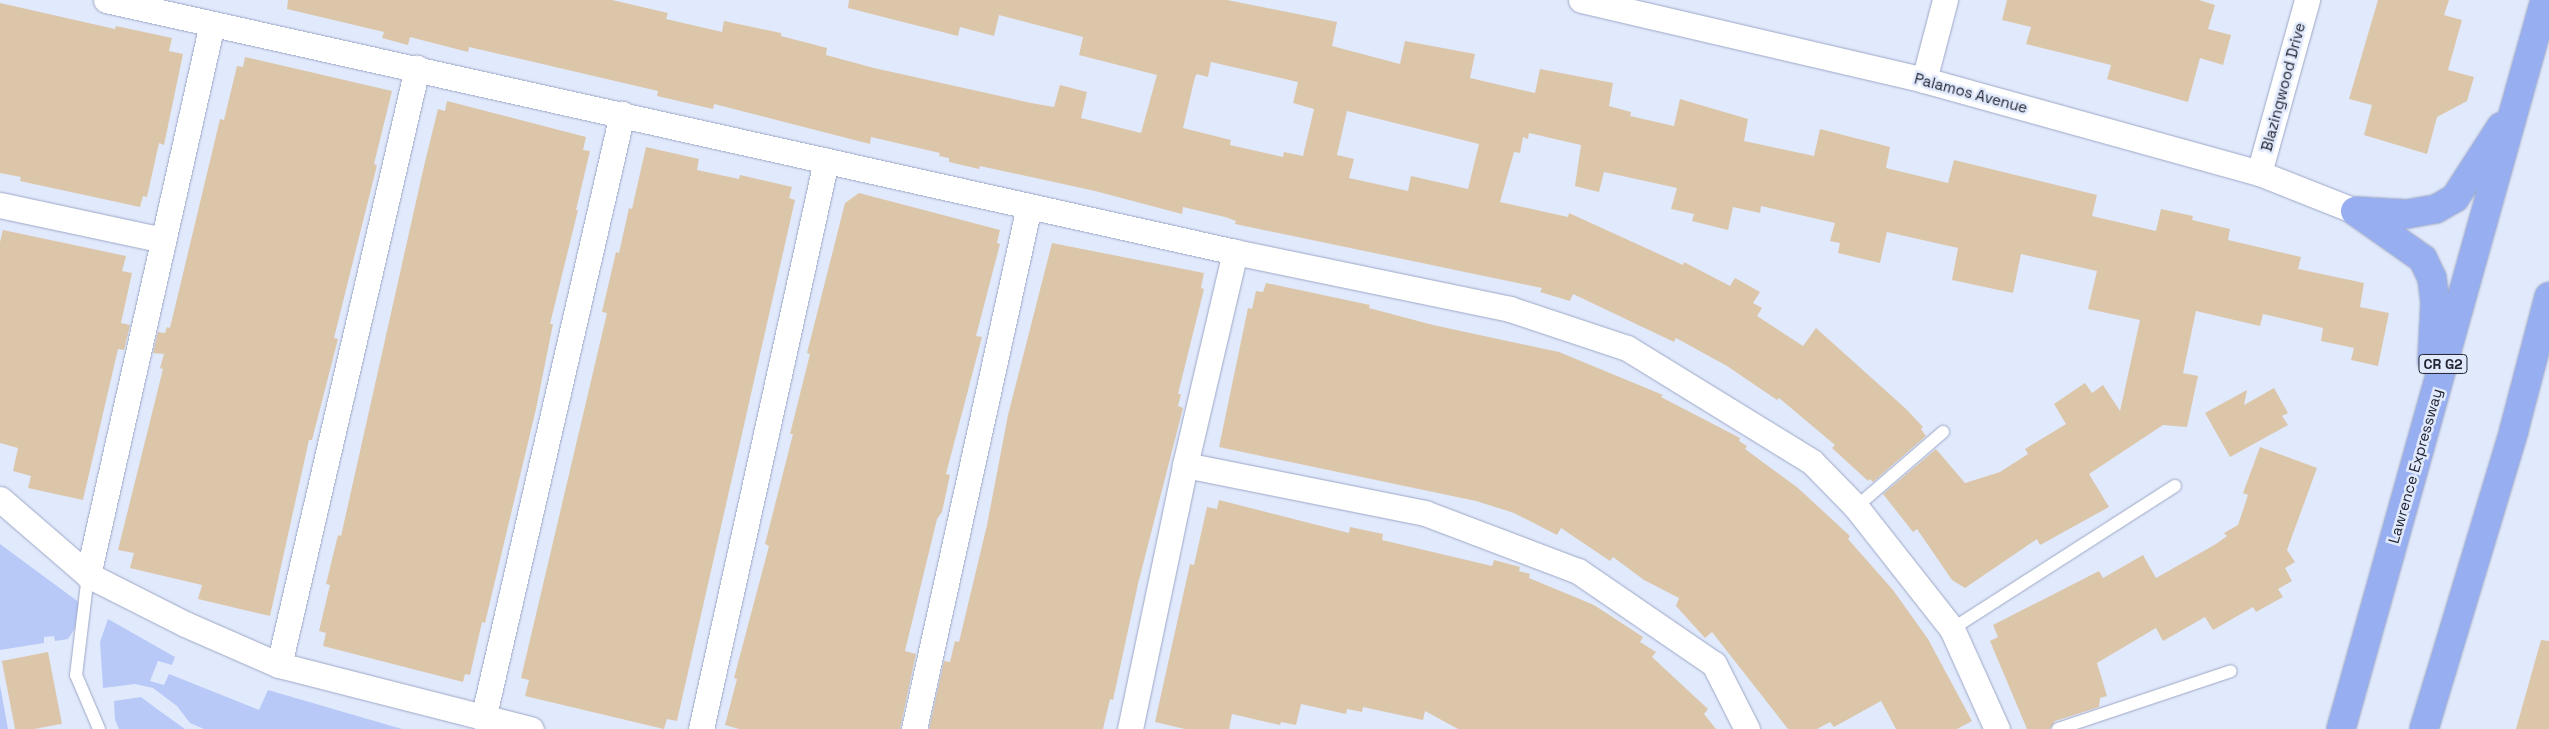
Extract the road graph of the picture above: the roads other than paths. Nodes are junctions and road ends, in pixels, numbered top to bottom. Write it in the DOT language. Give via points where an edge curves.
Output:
graph roads {
  1 [pos="106,0"];
  2 [pos="1581,0"];
  3 [pos="1945,0"];
  4 [pos="2307,0"];
  5 [pos="2545,0"];
  6 [pos="212,24"];
  7 [pos="417,68"];
  8 [pos="1924,80"];
  9 [pos="2517,102"];
  10 [pos="622,114"];
  11 [pos="826,161"];
  12 [pos="2260,173"];
  13 [pos="0,204"];
  14 [pos="1029,206"];
  15 [pos="2355,211"];
  16 [pos="163,240"];
  17 [pos="1235,252"];
  18 [pos="2549,297"];
  19 [pos="2549,371"];
  20 [pos="2428,417"];
  21 [pos="2514,430"];
  22 [pos="1943,432"];
  23 [pos="1185,466"];
  24 [pos="2175,486"];
  25 [pos="0,499"];
  26 [pos="1856,507"];
  27 [pos="88,575"];
  28 [pos="1952,629"];
  29 [pos="279,664"];
  30 [pos="2231,671"];
  31 [pos="482,718"];
  32 [pos="99,729"];
  33 [pos="532,729"];
  34 [pos="701,729"];
  35 [pos="914,729"];
  36 [pos="1130,729"];
  37 [pos="1747,729"];
  38 [pos="1997,729"];
  39 [pos="2058,729"];
  40 [pos="2341,729"];
  41 [pos="2424,729"];
  1 -- 6 [label="street"];
  2 -- 8 [label="street, Palamos Avenue"];
  3 -- 8 [label="street"];
  4 -- 12 [label="street, Blazingwood Drive"];
  5 -- 9 [label="highway, Lawrence Expressway / CR G2"];
  6 -- 7 [label="street"];
  6 -- 16 [label="street"];
  7 -- 10 [label="street"];
  7 -- 29 [label="street"];
  8 -- 12 [label="street, Palamos Avenue"];
  9 -- 15 [label="highway" via="2455,198 2436,209 2407,214"];
  9 -- 20 [label="highway, Lawrence Expressway / CR G2"];
  10 -- 11 [label="street"];
  10 -- 31 [label="street"];
  11 -- 14 [label="street"];
  11 -- 34 [label="street"];
  12 -- 15 [label="street, Palamos Avenue"];
  13 -- 16 [label="street"];
  14 -- 17 [label="street"];
  14 -- 35 [label="street"];
  15 -- 20 [label="highway" via="2410,247 2423,259 2432,278 2435,301"];
  16 -- 27 [label="street"];
  17 -- 23 [label="street"];
  17 -- 26 [label="street" via="1510,309 1627,348 1812,462"];
  18 -- 21 [label="highway"];
  19 -- 21 [label="highway"];
  20 -- 40 [label="highway, Lawrence Expressway / CR G2"];
  21 -- 41 [label="highway"];
  22 -- 26 [label="lane"];
  23 -- 36 [label="street"];
  23 -- 37 [label="street" via="1425,513 1578,571 1714,664"];
  24 -- 28 [label="lane"];
  25 -- 27 [label="street"];
  26 -- 28 [label="street"];
  27 -- 29 [label="street" via="186,624"];
  27 -- 32 [label="lane" via="76,675"];
  28 -- 38 [label="street"];
  29 -- 31 [label="street"];
  30 -- 39 [label="lane"];
  31 -- 33 [label="street"];
}
